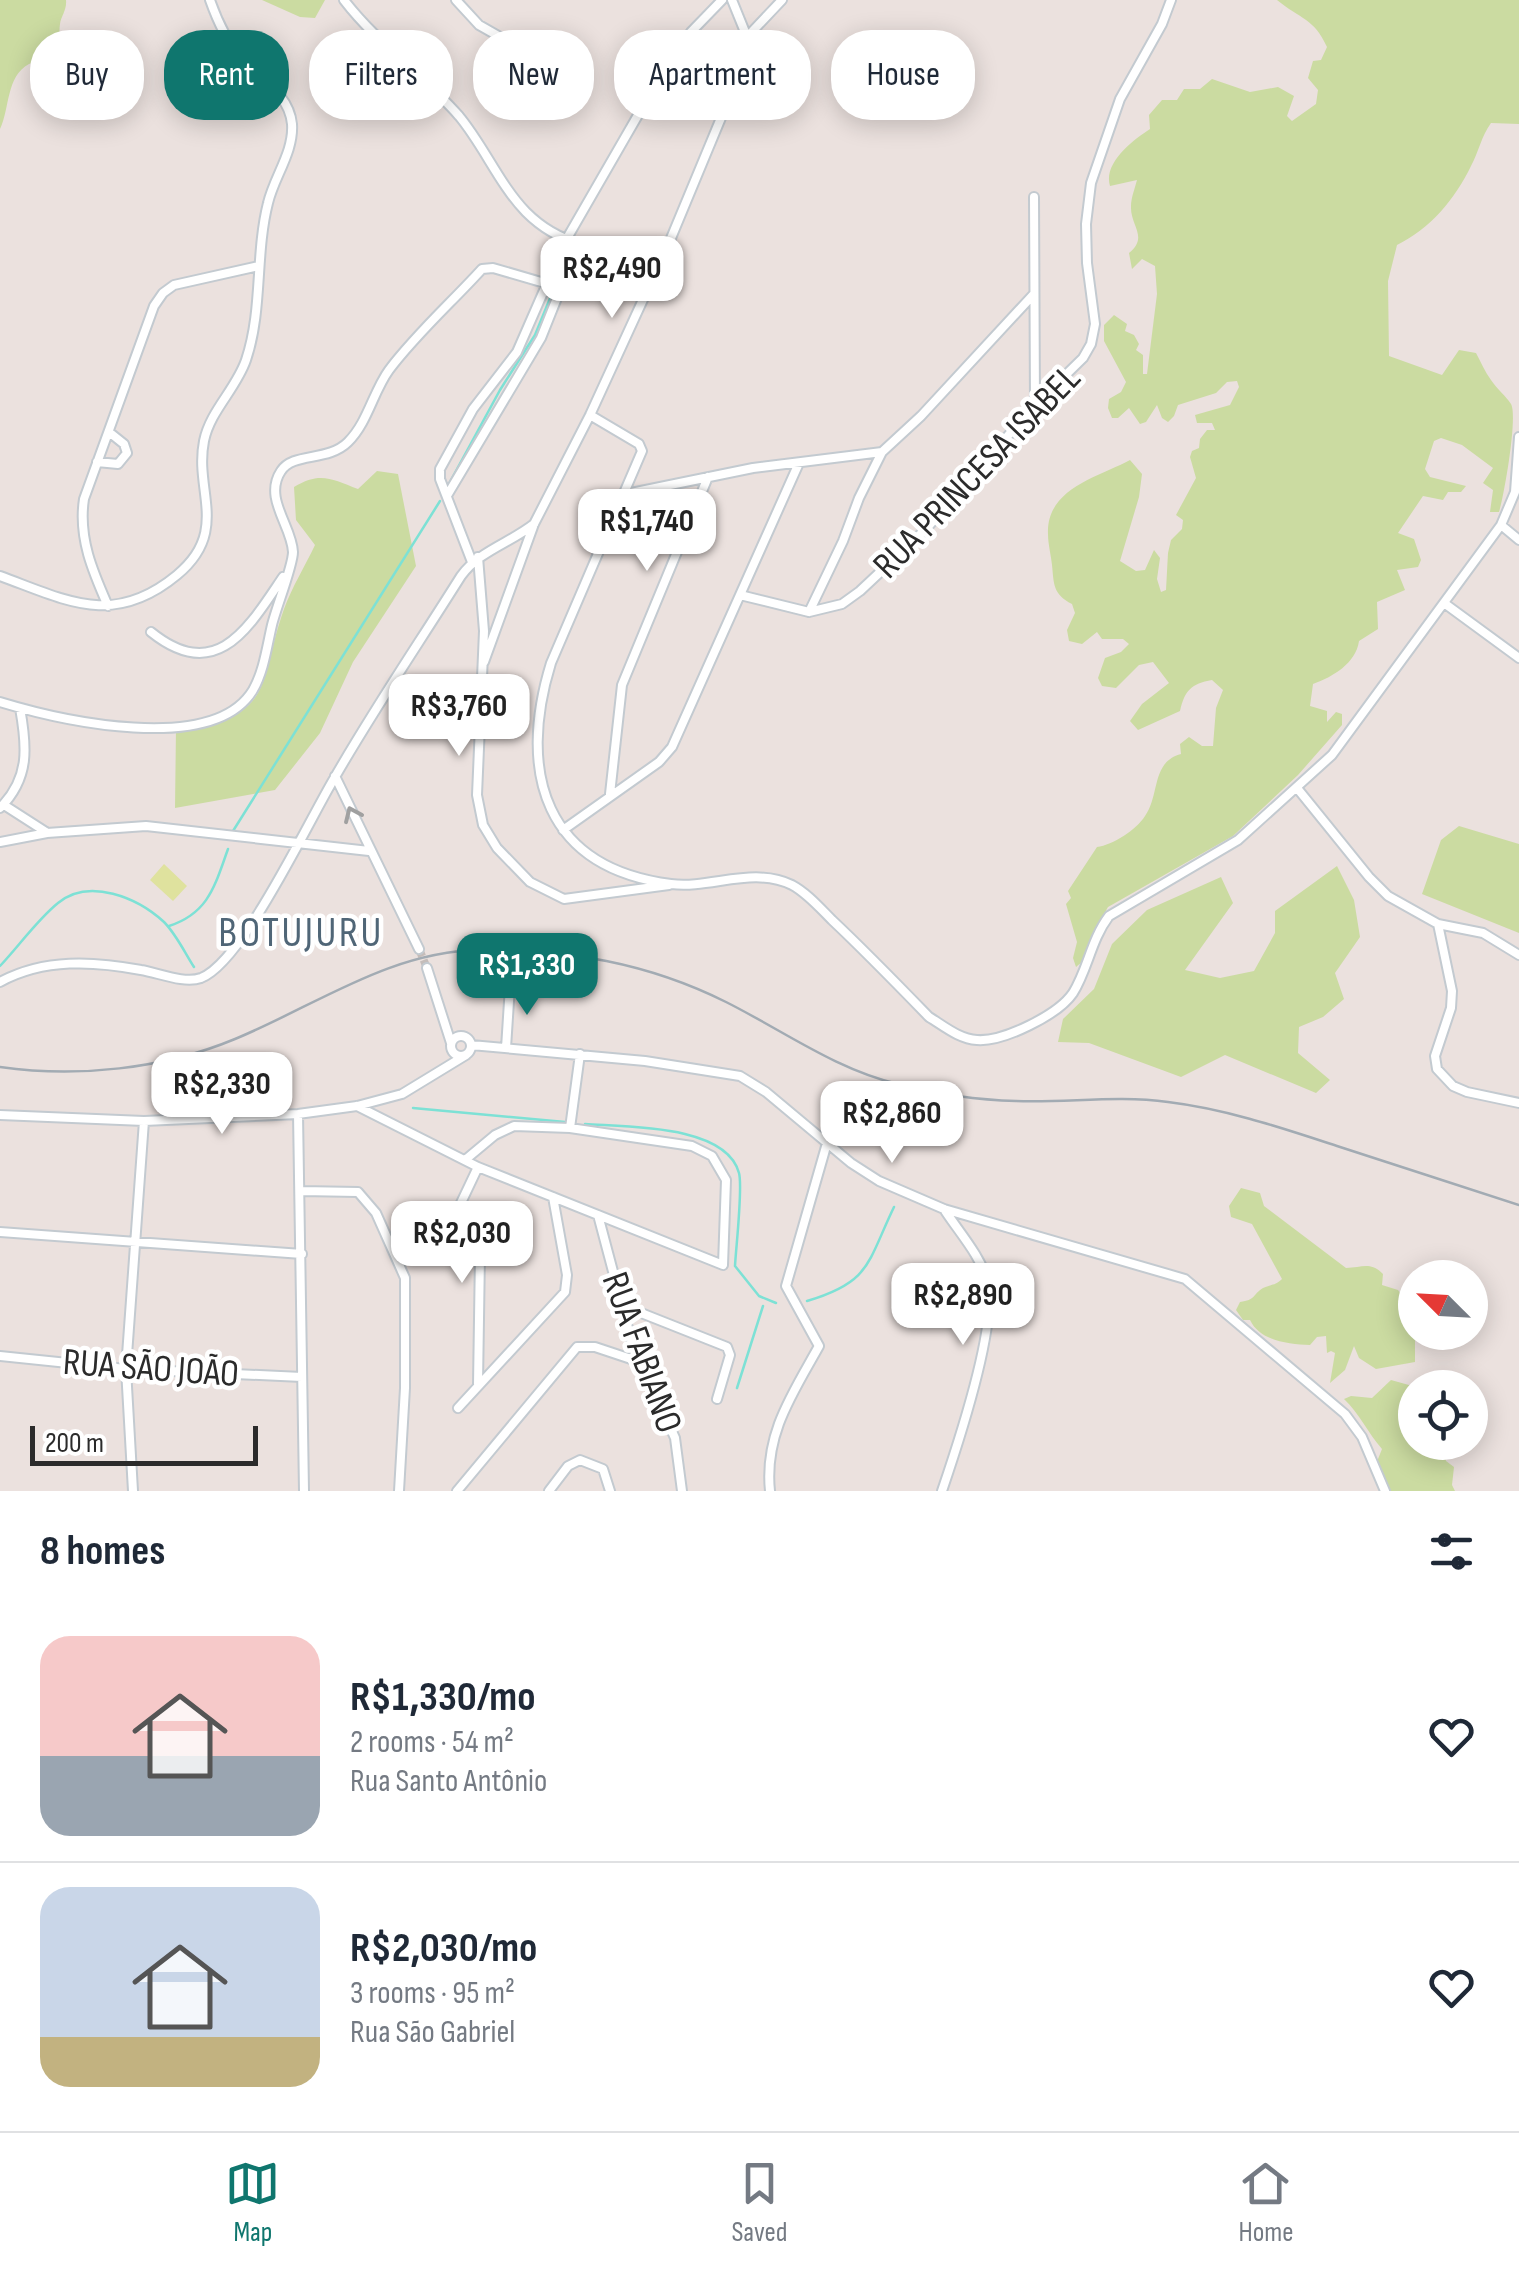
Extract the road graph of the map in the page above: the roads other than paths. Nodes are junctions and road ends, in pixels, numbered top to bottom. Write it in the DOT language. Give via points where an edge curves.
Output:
graph roads {
  1 [pos="210,0"];
  2 [pos="344,0"];
  3 [pos="456,0"];
  4 [pos="722,0"];
  5 [pos="732,0"];
  6 [pos="782,0"];
  7 [pos="1171,0"];
  8 [pos="741,20"];
  9 [pos="760,21"];
  10 [pos="488,30"];
  11 [pos="744,30"];
  12 [pos="753,30"];
  13 [pos="721,120"];
  14 [pos="1034,197"];
  15 [pos="566,240"];
  16 [pos="579,243"];
  17 [pos="669,243"];
  18 [pos="259,266"];
  19 [pos="548,284"];
  20 [pos="1033,294"];
  21 [pos="1036,405"];
  22 [pos="590,415"];
  23 [pos="109,432"];
  24 [pos="1519,437"];
  25 [pos="882,452"];
  26 [pos="97,462"];
  27 [pos="799,463"];
  28 [pos="708,477"];
  29 [pos="448,494"];
  30 [pos="626,494"];
  31 [pos="534,524"];
  32 [pos="1501,525"];
  33 [pos="1519,540"];
  34 [pos="475,559"];
  35 [pos="286,573"];
  36 [pos="0,576"];
  37 [pos="740,595"];
  38 [pos="1444,603"];
  39 [pos="108,606"];
  40 [pos="810,612"];
  41 [pos="151,632"];
  42 [pos="1519,658"];
  43 [pos="484,662"];
  44 [pos="0,702"];
  45 [pos="20,708"];
  46 [pos="335,776"];
  47 [pos="1296,788"];
  48 [pos="610,794"];
  49 [pos="2,807"];
  50 [pos="563,830"];
  51 [pos="47,833"];
  52 [pos="0,842"];
  53 [pos="297,843"];
  54 [pos="369,851"];
  55 [pos="673,884"];
  56 [pos="1438,924"];
  57 [pos="419,948"];
  58 [pos="1519,955"];
  59 [pos="427,968"];
  60 [pos="0,982"];
  61 [pos="510,986"];
  62 [pos="453,1042"];
  63 [pos="471,1045"];
  64 [pos="506,1048"];
  65 [pos="466,1054"];
  66 [pos="580,1054"];
  67 [pos="440,1073"];
  68 [pos="1519,1102"];
  69 [pos="357,1106"];
  70 [pos="298,1114"];
  71 [pos="0,1115"];
  72 [pos="144,1121"];
  73 [pos="570,1128"];
  74 [pos="827,1143"];
  75 [pos="465,1160"];
  76 [pos="478,1166"];
  77 [pos="301,1190"];
  78 [pos="554,1197"];
  79 [pos="944,1209"];
  80 [pos="598,1215"];
  81 [pos="0,1232"];
  82 [pos="136,1240"];
  83 [pos="302,1254"];
  84 [pos="622,1306"];
  85 [pos="0,1356"];
  86 [pos="640,1362"];
  87 [pos="126,1369"];
  88 [pos="302,1377"];
  89 [pos="478,1384"];
  90 [pos="717,1399"];
  91 [pos="458,1408"];
  92 [pos="133,1491"];
  93 [pos="147,1491"];
  94 [pos="304,1491"];
  95 [pos="399,1491"];
  96 [pos="457,1491"];
  97 [pos="549,1491"];
  98 [pos="610,1491"];
  99 [pos="682,1491"];
  100 [pos="770,1491"];
  101 [pos="942,1491"];
  102 [pos="1385,1491"];
  1 -- 18 [label="street" via="239,56 284,100 292,124 268,201"];
  2 -- 15 [label="street" via="459,116 526,212"];
  3 -- 10 [label="street"];
  4 -- 15 [label="street" via="668,63"];
  5 -- 8 [label="street"];
  6 -- 9 [label="street"];
  7 -- 21 [label="street, RUA PRINCESA ISABEL" via="1112,119 1091,184 1091,344"];
  8 -- 9 [label="street"];
  8 -- 11 [label="street"];
  9 -- 12 [label="street"];
  13 -- 17 [label="street"];
  14 -- 20 [label="street"];
  15 -- 16 [label="street"];
  15 -- 19 [label="street"];
  16 -- 17 [label="street"];
  16 -- 29 [label="street" via="542,338"];
  17 -- 22 [label="street"];
  18 -- 23 [label="street" via="192,279 163,293"];
  18 -- 39 [label="street" via="247,357 204,441 208,509 202,541 177,575"];
  19 -- 29 [label="street" via="517,352 473,409 442,465"];
  19 -- 35 [label="street" via="482,268 390,368 345,445 284,467 275,488 292,552"];
  20 -- 21 [label="street"];
  20 -- 25 [label="street"];
  21 -- 40 [label="street, RUA PRINCESA ISABEL" via="896,559 842,604"];
  22 -- 30 [label="street" via="640,446"];
  22 -- 31 [label="street"];
  23 -- 26 [label="street"];
  23 -- 26 [label="street" via="126,453 118,464"];
  24 -- 32 [label="street" via="1516,492"];
  25 -- 27 [label="street"];
  25 -- 40 [label="street"];
  26 -- 39 [label="street" via="82,530"];
  27 -- 28 [label="street"];
  27 -- 37 [label="street"];
  28 -- 30 [label="street"];
  28 -- 48 [label="street" via="622,686"];
  29 -- 34 [label="street"];
  30 -- 50 [label="street" via="544,688 542,786"];
  31 -- 34 [label="street"];
  31 -- 43 [label="street"];
  32 -- 33 [label="street"];
  32 -- 38 [label="street"];
  34 -- 43 [label="street"];
  34 -- 46 [label="street"];
  35 -- 41 [label="street" via="246,631 224,647 188,652"];
  35 -- 45 [label="street" via="258,679 229,712 184,725 136,728"];
  36 -- 39 [label="street" via="74,604"];
  37 -- 40 [label="street"];
  37 -- 48 [label="street" via="672,748"];
  38 -- 42 [label="street"];
  38 -- 47 [label="street" via="1354,729"];
  43 -- 55 [label="street" via="477,795 497,848 519,873 564,899"];
  44 -- 45 [label="street"];
  45 -- 49 [label="street" via="24,771"];
  46 -- 53 [label="street"];
  54 -- 46 [label="street, one-way"];
  47 -- 55 [label="street" via="1238,840 1108,916 1074,991 1058,1008 1024,1028 983,1040 957,1034 929,1016 796,888 752,877"];
  47 -- 56 [label="street" via="1379,888"];
  48 -- 50 [label="street"];
  49 -- 51 [label="street"];
  50 -- 55 [label="street" via="596,861"];
  51 -- 52 [label="street"];
  51 -- 53 [label="street" via="159,827"];
  53 -- 54 [label="street"];
  53 -- 60 [label="street" via="228,958 208,975 192,981 78,961"];
  54 -- 57 [label="street"];
  56 -- 58 [label="street" via="1483,933"];
  56 -- 68 [label="street" via="1452,991 1436,1069 1467,1092"];
  59 -- 62 [label="street"];
  61 -- 64 [label="street"];
  62 -- 63 [label="street" via="465,1036"];
  62 -- 65 [label="street" via="456,1054"];
  62 -- 67 [label="street"];
  63 -- 64 [label="street"];
  63 -- 65 [label="street"];
  64 -- 66 [label="street"];
  65 -- 67 [label="street"];
  66 -- 73 [label="street"];
  66 -- 74 [label="street" via="740,1076"];
  67 -- 69 [label="street" via="402,1094"];
  69 -- 70 [label="street"];
  69 -- 75 [label="street"];
  70 -- 72 [label="street"];
  70 -- 77 [label="street"];
  71 -- 72 [label="street"];
  72 -- 82 [label="street"];
  73 -- 75 [label="street" via="514,1126"];
  73 -- 80 [label="street" via="678,1142 712,1156 727,1196 723,1265"];
  74 -- 79 [label="street" via="864,1173"];
  74 -- 100 [label="street" via="786,1286 819,1346 792,1389 776,1434"];
  75 -- 76 [label="street"];
  76 -- 78 [label="street"];
  76 -- 89 [label="street" via="460,1201 480,1254"];
  77 -- 83 [label="street"];
  77 -- 95 [label="street" via="362,1196 406,1278"];
  78 -- 80 [label="street"];
  78 -- 89 [label="street" via="565,1292"];
  79 -- 101 [label="street" via="984,1272 991,1302"];
  79 -- 102 [label="street" via="1185,1279 1345,1414"];
  80 -- 84 [label="street, RUA FABIANO"];
  81 -- 82 [label="street"];
  82 -- 83 [label="street"];
  82 -- 87 [label="street"];
  83 -- 88 [label="street"];
  84 -- 86 [label="street, RUA FABIANO"];
  84 -- 90 [label="street" via="727,1347"];
  85 -- 87 [label="street, RUA SÃO JOÃO"];
  86 -- 96 [label="street" via="577,1347"];
  86 -- 99 [label="street, RUA FABIANO" via="675,1438"];
  87 -- 88 [label="street, RUA SÃO JOÃO"];
  87 -- 92 [label="street"];
  88 -- 94 [label="street"];
  89 -- 91 [label="street"];
  92 -- 93 [label="street"];
  97 -- 98 [label="street" via="580,1460 602,1468"];
}
